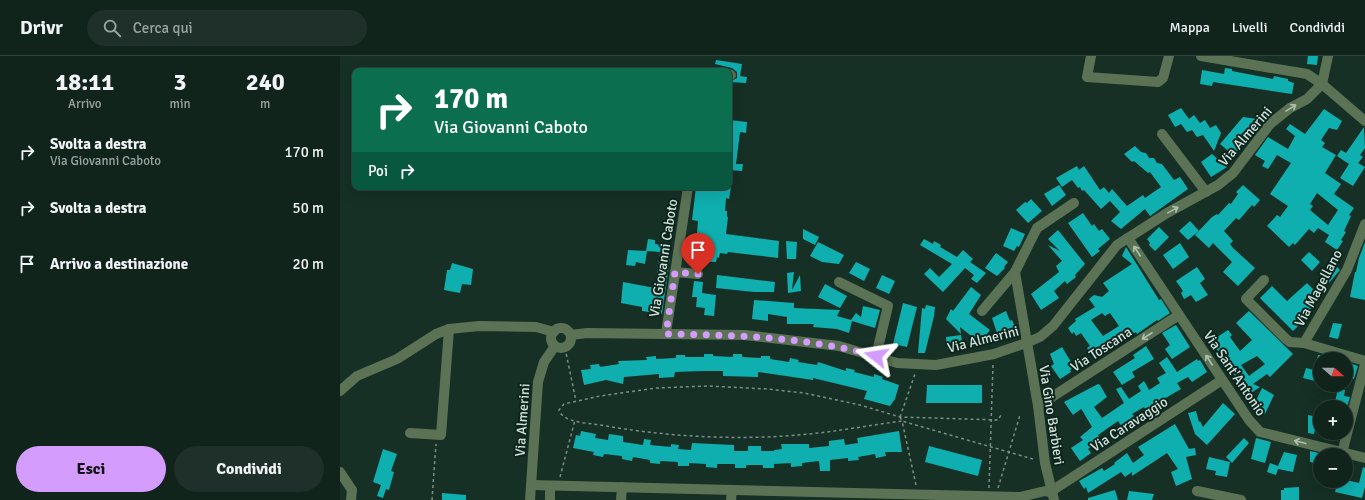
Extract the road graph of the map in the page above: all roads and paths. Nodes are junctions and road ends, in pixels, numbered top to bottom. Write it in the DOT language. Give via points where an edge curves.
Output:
graph roads {
  1 [pos="1091,56"];
  2 [pos="1169,56"];
  3 [pos="1201,56"];
  4 [pos="1328,56"];
  5 [pos="1322,84"];
  6 [pos="1365,121"];
  7 [pos="1162,134"];
  8 [pos="688,190"];
  9 [pos="1206,192"];
  10 [pos="1074,203"];
  11 [pos="1365,224"];
  12 [pos="1128,238"];
  13 [pos="675,272"];
  14 [pos="1015,272"];
  15 [pos="698,274"];
  16 [pos="1264,280"];
  17 [pos="839,282"];
  18 [pos="982,311"];
  19 [pos="1179,315"];
  20 [pos="450,329"];
  21 [pos="554,332"];
  22 [pos="666,334"];
  23 [pos="571,335"];
  24 [pos="1026,343"];
  25 [pos="1304,343"];
  26 [pos="560,347"];
  27 [pos="994,354"];
  28 [pos="876,356"];
  29 [pos="1365,361"];
  30 [pos="918,364"];
  31 [pos="1365,364"];
  32 [pos="1222,380"];
  33 [pos="340,391"];
  34 [pos="576,401"];
  35 [pos="1038,406"];
  36 [pos="1001,415"];
  37 [pos="1020,415"];
  38 [pos="900,417"];
  39 [pos="575,420"];
  40 [pos="991,420"];
  41 [pos="902,421"];
  42 [pos="410,433"];
  43 [pos="437,435"];
  44 [pos="990,447"];
  45 [pos="1322,448"];
  46 [pos="1343,448"];
  47 [pos="1009,452"];
  48 [pos="1353,455"];
  49 [pos="1365,458"];
  50 [pos="1045,463"];
  51 [pos="340,472"];
  52 [pos="532,485"];
  53 [pos="554,486"];
  54 [pos="622,487"];
  55 [pos="1198,491"];
  56 [pos="918,494"];
  57 [pos="732,495"];
  58 [pos="843,496"];
  59 [pos="993,496"];
  60 [pos="1052,496"];
  61 [pos="351,500"];
  62 [pos="432,500"];
  63 [pos="530,500"];
  64 [pos="550,500"];
  65 [pos="621,500"];
  66 [pos="1241,500"];
  1 -- 2 [label="street" via="1087,77 1158,82 1163,78"];
  3 -- 5 [label="street" via="1307,74"];
  4 -- 5 [label="street"];
  5 -- 6 [label="street"];
  9 -- 5 [label="street, Via Almerini, one-way" via="1233,173 1270,124 1290,108 1307,99"];
  7 -- 9 [label="street"];
  8 -- 13 [label="street, Via Giovanni Caboto"];
  12 -- 9 [label="street, Via Almerini, one-way"];
  10 -- 14 [label="street" via="1037,228"];
  11 -- 25 [label="street, Via Magellano" via="1347,270"];
  19 -- 12 [label="street, Via Sant'Antonio, one-way"];
  12 -- 24 [label="street, Via Almerini" via="1117,245 1053,326 1040,337"];
  13 -- 15 [label="street"];
  13 -- 22 [label="street, Via Giovanni Caboto"];
  14 -- 18 [label="street"];
  14 -- 24 [label="street, Via Gino Barbieri"];
  16 -- 25 [label="street" via="1246,299 1286,339 1296,344"];
  17 -- 28 [label="street" via="888,306"];
  32 -- 19 [label="street, Via Sant'Antonio, one-way"];
  19 -- 35 [label="street, Via Toscana, one-way"];
  20 -- 21 [label="street" via="479,326 536,327"];
  20 -- 33 [label="street" via="357,376"];
  20 -- 43 [label="street" via="441,436"];
  21 -- 23 [label="street" via="562,328"];
  21 -- 26 [label="street" via="552,338"];
  22 -- 23 [label="street, Via Almerini"];
  22 -- 28 [label="street, Via Almerini" via="745,335 839,346"];
  23 -- 26 [label="street" via="571,341"];
  24 -- 27 [label="street, Via Almerini"];
  24 -- 35 [label="street, Via Gino Barbieri"];
  25 -- 29 [label="street"];
  26 -- 34 [label="path"];
  26 -- 52 [label="street, Via Almerini" via="544,362 538,382"];
  27 -- 30 [label="street, Via Almerini" via="936,365"];
  27 -- 40 [label="path"];
  28 -- 30 [label="street, Via Almerini" via="897,363"];
  30 -- 38 [label="path"];
  31 -- 46 [label="street"];
  45 -- 32 [label="street, Via Sant'Antonio, one-way" via="1260,432"];
  32 -- 60 [label="street, Via Caravaggio"];
  34 -- 38 [label="path" via="656,388 742,387 836,399"];
  34 -- 39 [label="path" via="564,404 559,410 561,415"];
  35 -- 50 [label="street, Via Gino Barbieri"];
  36 -- 40 [label="path" via="998,420"];
  37 -- 47 [label="path"];
  38 -- 40 [label="path"];
  38 -- 41 [label="path"];
  39 -- 41 [label="path" via="643,431 756,437 808,434"];
  39 -- 53 [label="path"];
  40 -- 44 [label="path"];
  41 -- 44 [label="path"];
  41 -- 56 [label="path"];
  42 -- 43 [label="street"];
  43 -- 62 [label="path"];
  44 -- 47 [label="path"];
  44 -- 59 [label="path"];
  47 -- 50 [label="path"];
  47 -- 59 [label="path"];
  48 -- 49 [label="street, Via Sant'Antonio"];
  50 -- 60 [label="street, Via Gino Barbieri"];
  51 -- 61 [label="street" via="352,490"];
  52 -- 53 [label="street"];
  52 -- 63 [label="street, Via Almerini"];
  53 -- 54 [label="street"];
  53 -- 64 [label="street"];
  54 -- 57 [label="street"];
  54 -- 65 [label="street"];
  55 -- 66 [label="street"];
  56 -- 58 [label="street"];
  56 -- 59 [label="street"];
  57 -- 58 [label="street"];
  59 -- 60 [label="street" via="1020,497 1045,491"];
}
